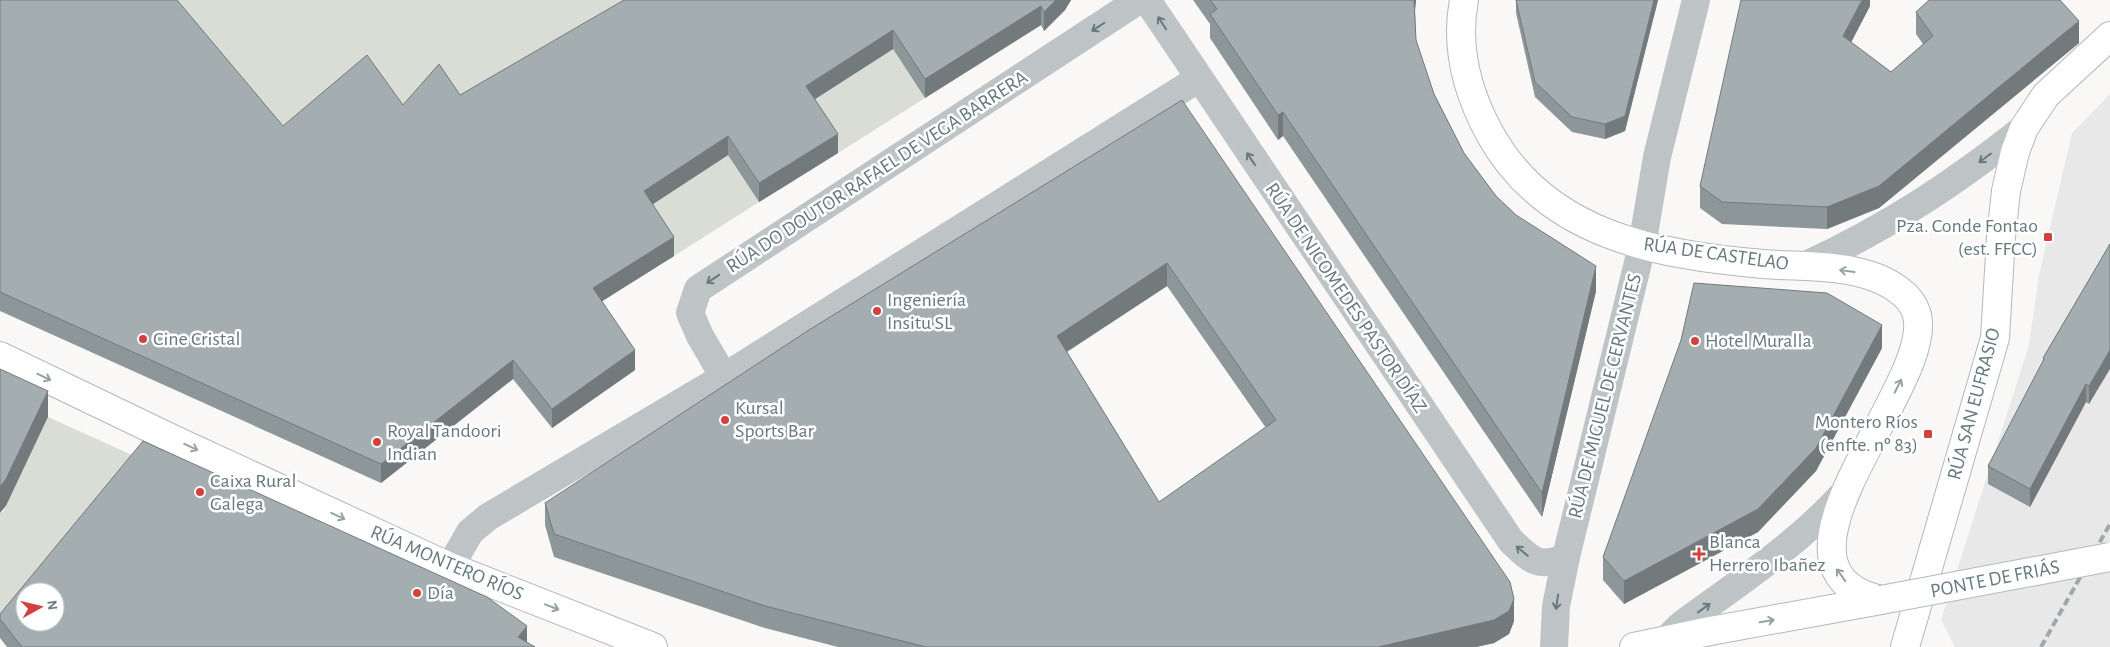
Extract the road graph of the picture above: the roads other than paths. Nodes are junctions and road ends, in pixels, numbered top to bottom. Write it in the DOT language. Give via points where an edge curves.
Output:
graph roads {
  1 [pos="1139,0"];
  2 [pos="1146,0"];
  3 [pos="1464,0"];
  4 [pos="1696,0"];
  5 [pos="2110,36"];
  6 [pos="1198,79"];
  7 [pos="2024,128"];
  8 [pos="1642,246"];
  9 [pos="1804,266"];
  10 [pos="0,356"];
  11 [pos="724,377"];
  12 [pos="1844,492"];
  13 [pos="1566,557"];
  14 [pos="2110,557"];
  15 [pos="450,567"];
  16 [pos="1881,600"];
  17 [pos="1667,639"];
  18 [pos="653,647"];
  19 [pos="1554,647"];
  20 [pos="1634,647"];
  21 [pos="1905,647"];
  1 -- 11 [label="street, RÚA DO DOUTOR RAFAEL DE VEGA BARRERA, one-way" via="698,289 690,313"];
  6 -- 2 [label="street, RÚA DE NICOMEDES PASTOR DÍAZ, one-way"];
  3 -- 8 [label="street, RÚA DE CASTELAO" via="1461,44 1464,69 1471,93 1495,143 1520,175 1548,202 1580,223"];
  4 -- 8 [label="street, RÚA DE MIGUEL DE CERVANTES" via="1657,157"];
  5 -- 7 [label="street, RÚA SAN EUFRASIO" via="2046,96"];
  6 -- 11 [label="street"];
  13 -- 6 [label="street, RÚA DE NICOMEDES PASTOR DÍAZ, one-way" via="1550,564 1536,562 1511,541"];
  7 -- 9 [label="street, RÚA DE CASTELAO, one-way" via="1916,207"];
  7 -- 21 [label="street, RÚA SAN EUFRASIO" via="2006,191 1998,312 1988,366"];
  8 -- 9 [label="street, RÚA DE CASTELAO" via="1762,264"];
  8 -- 13 [label="street, RÚA DE MIGUEL DE CERVANTES"];
  12 -- 9 [label="street, one-way" via="1905,372 1916,338 1917,313 1908,298 1879,279 1854,271"];
  10 -- 15 [label="street, RÚA MONTERO RÍOS, one-way"];
  11 -- 15 [label="street" via="488,517 470,532"];
  16 -- 12 [label="street, one-way" via="1866,597 1852,588 1836,567 1833,537"];
  17 -- 12 [label="street, one-way" via="1681,625 1788,547"];
  13 -- 19 [label="street, RÚA DE MIGUEL DE CERVANTES, one-way" via="1556,606"];
  14 -- 16 [label="street, PONTE DE FRIÁS, bridge"];
  15 -- 18 [label="street, RÚA MONTERO RÍOS, one-way"];
  17 -- 16 [label="street, one-way"];
  17 -- 20 [label="street"];
}
